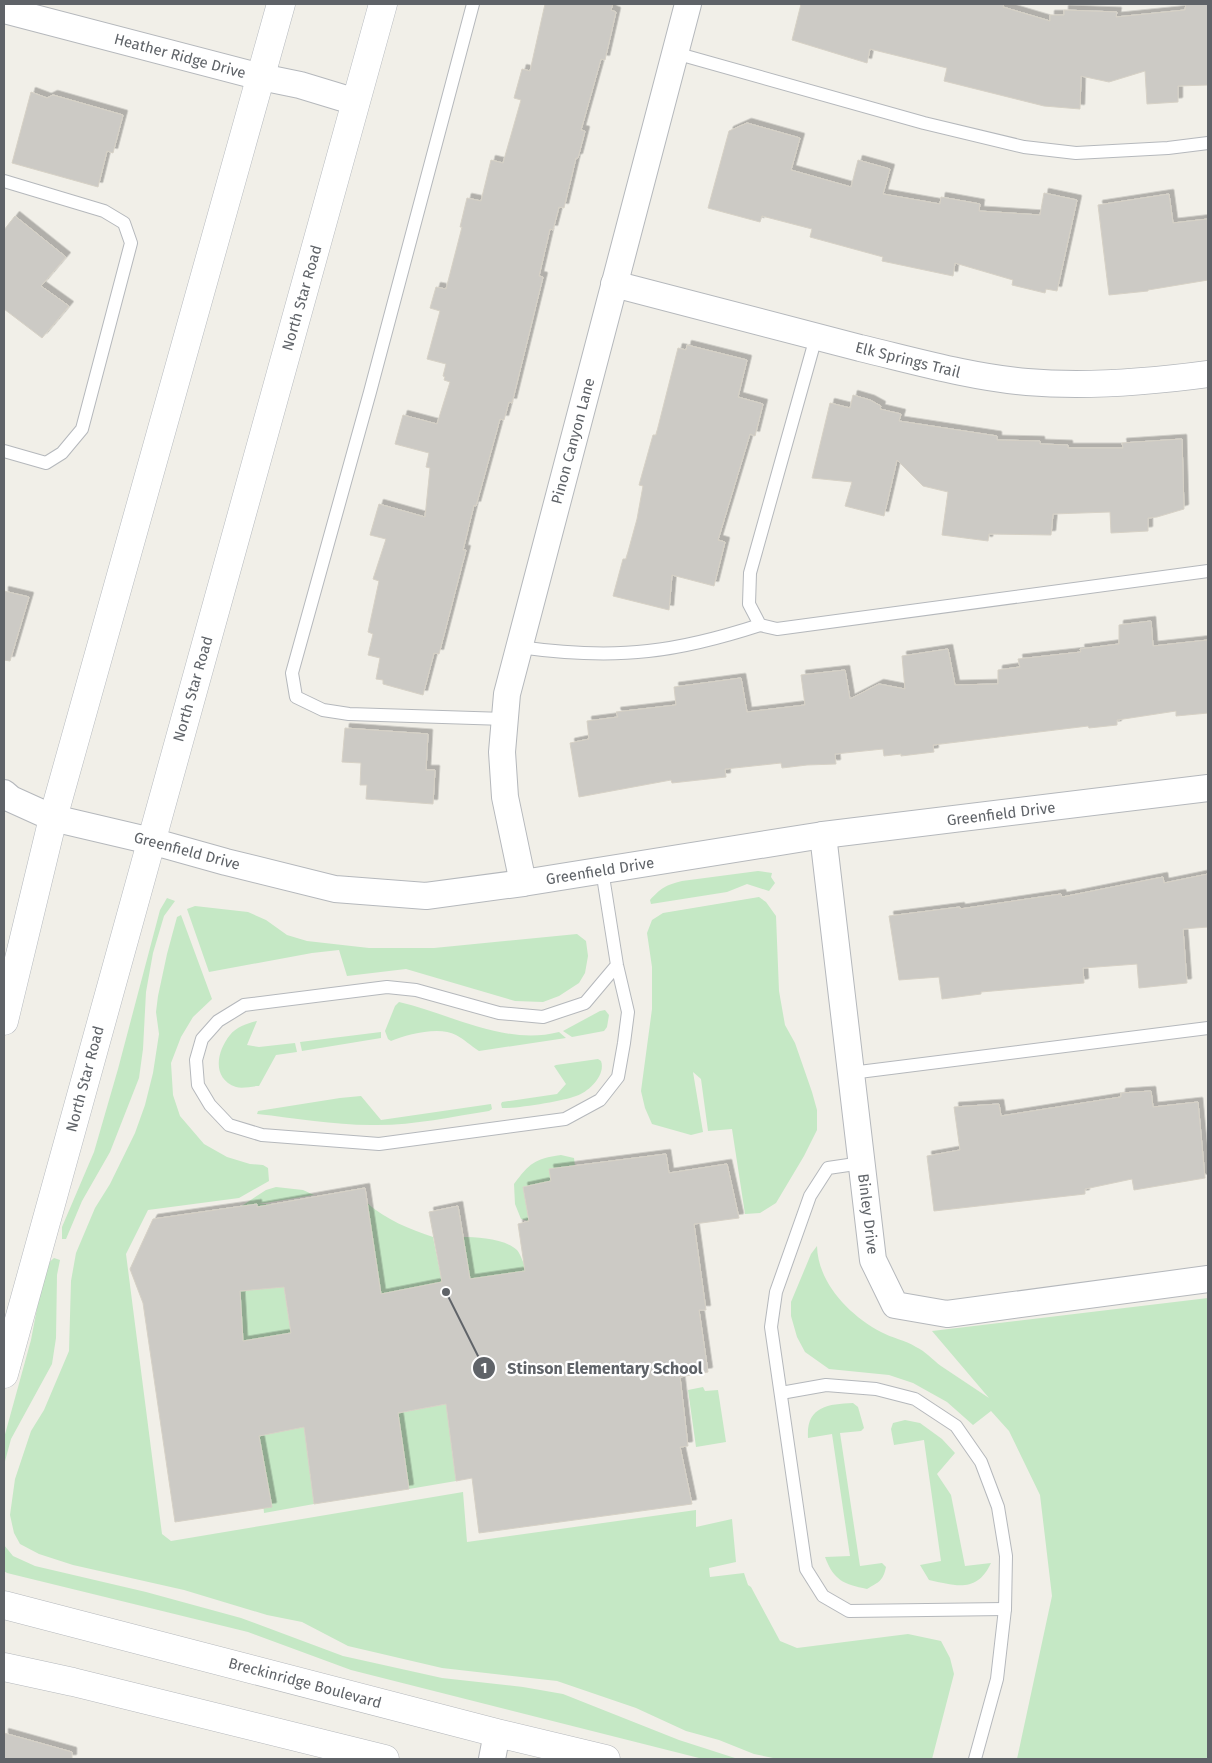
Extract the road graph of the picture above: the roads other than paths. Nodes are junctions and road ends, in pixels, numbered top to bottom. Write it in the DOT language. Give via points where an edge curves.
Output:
graph roads {
  1 [pos="282,4"];
  2 [pos="384,4"];
  3 [pos="473,4"];
  4 [pos="688,4"];
  5 [pos="4,10"];
  6 [pos="675,53"];
  7 [pos="261,77"];
  8 [pos="356,102"];
  9 [pos="1208,143"];
  10 [pos="4,181"];
  11 [pos="614,284"];
  12 [pos="816,337"];
  13 [pos="1208,374"];
  14 [pos="4,451"];
  15 [pos="1208,571"];
  16 [pos="760,625"];
  17 [pos="519,647"];
  18 [pos="505,720"];
  19 [pos="1208,788"];
  20 [pos="4,793"];
  21 [pos="53,818"];
  22 [pos="823,835"];
  23 [pos="151,841"];
  24 [pos="602,870"];
  25 [pos="523,883"];
  26 [pos="617,965"];
  27 [pos="4,1020"];
  28 [pos="1208,1028"];
  29 [pos="851,1073"];
  30 [pos="862,1163"];
  31 [pos="1208,1279"];
  32 [pos="4,1374"];
  33 [pos="781,1393"];
  34 [pos="4,1605"];
  35 [pos="1005,1610"];
  36 [pos="4,1667"];
  37 [pos="494,1746"];
  38 [pos="549,1753"];
  39 [pos="386,1759"];
  40 [pos="606,1759"];
  41 [pos="975,1759"];
  1 -- 7 [label="main road"];
  2 -- 8 [label="main road, North Star Road"];
  3 -- 18 [label="lane" via="292,673 296,697 323,710 349,714"];
  4 -- 6 [label="street, Pinon Canyon Lane"];
  5 -- 7 [label="street, Heather Ridge Drive"];
  6 -- 9 [label="lane" via="924,123 1024,147 1076,153"];
  6 -- 11 [label="street, Pinon Canyon Lane"];
  7 -- 8 [label="street, Heather Ridge Drive"];
  7 -- 21 [label="main road"];
  8 -- 23 [label="main road, North Star Road"];
  10 -- 14 [label="lane" via="104,211 124,223 131,243 82,429 62,453 46,463"];
  11 -- 12 [label="street, Elk Springs Trail"];
  11 -- 17 [label="street, Pinon Canyon Lane"];
  12 -- 13 [label="street, Elk Springs Trail" via="967,374 1028,382 1093,384"];
  12 -- 16 [label="lane" via="750,573 749,604"];
  15 -- 16 [label="lane" via="777,629"];
  16 -- 17 [label="lane" via="690,644 647,651 600,654"];
  17 -- 18 [label="street, Pinon Canyon Lane" via="507,694"];
  18 -- 25 [label="street, Pinon Canyon Lane" via="502,752 505,797"];
  19 -- 22 [label="street, Greenfield Drive"];
  20 -- 21 [label="street, Greenfield Drive"];
  21 -- 23 [label="street, Greenfield Drive"];
  21 -- 27 [label="main road"];
  22 -- 24 [label="street, Greenfield Drive"];
  22 -- 29 [label="street, Binley Drive"];
  23 -- 25 [label="street, Greenfield Drive" via="335,888 426,896"];
  23 -- 32 [label="main road, North Star Road"];
  24 -- 25 [label="street, Greenfield Drive"];
  24 -- 26 [label="lane"];
  26 -- 26 [label="lane" via="585,1003 543,1017 499,1013 416,990 387,987 244,1005 218,1021 202,1040 196,1060 198,1085 210,1106 229,1124 262,1135 379,1144 565,1119 600,1100 618,1077 628,1012"];
  28 -- 29 [label="lane"];
  29 -- 30 [label="street, Binley Drive"];
  30 -- 31 [label="street, Binley Drive" via="873,1260 895,1305 947,1314"];
  30 -- 33 [label="lane" via="828,1168 810,1196 776,1292 771,1327"];
  33 -- 35 [label="lane" via="826,1385 876,1389 915,1399 956,1426 981,1462 998,1507 1006,1556"];
  33 -- 35 [label="lane" via="806,1569 823,1596 849,1611"];
  34 -- 37 [label="main road, Breckinridge Boulevard"];
  35 -- 41 [label="lane" via="997,1679"];
  36 -- 39 [label="main road"];
  37 -- 38 [label="main road, Breckinridge Boulevard"];
  38 -- 40 [label="main road, Breckinridge Boulevard"];
}
